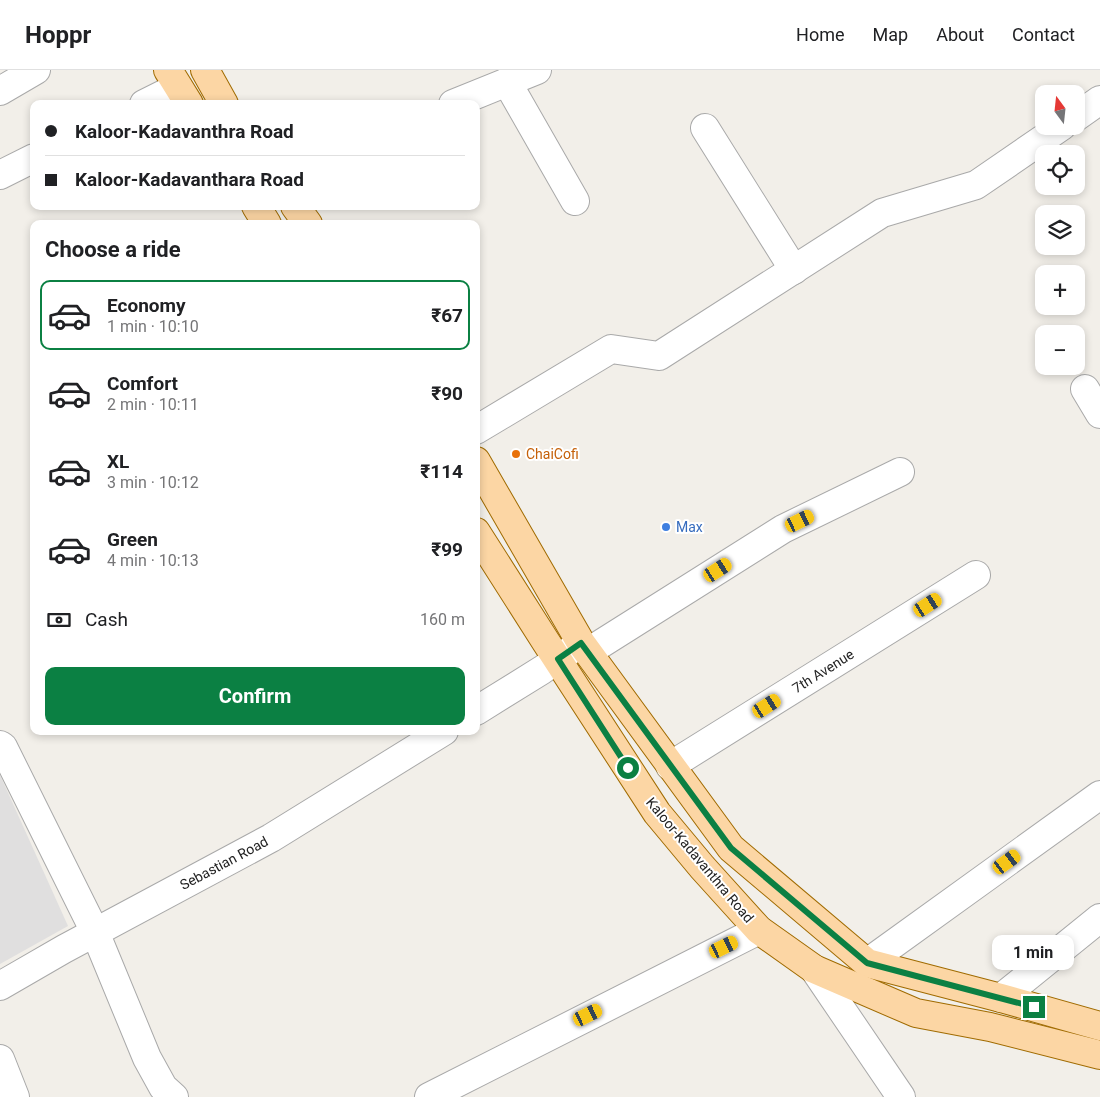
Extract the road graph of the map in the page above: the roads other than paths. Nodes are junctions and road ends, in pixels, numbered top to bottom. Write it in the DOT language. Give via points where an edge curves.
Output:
graph roads {
  1 [pos="36,70"];
  2 [pos="206,70"];
  3 [pos="537,70"];
  4 [pos="507,82"];
  5 [pos="178,87"];
  6 [pos="0,91"];
  7 [pos="152,100"];
  8 [pos="222,100"];
  9 [pos="464,100"];
  10 [pos="1100,100"];
  11 [pos="1085,111"];
  12 [pos="705,128"];
  13 [pos="1049,135"];
  14 [pos="30,160"];
  15 [pos="0,175"];
  16 [pos="575,200"];
  17 [pos="794,270"];
  18 [pos="1085,389"];
  19 [pos="1100,414"];
  20 [pos="480,428"];
  21 [pos="480,468"];
  22 [pos="900,472"];
  23 [pos="480,538"];
  24 [pos="976,575"];
  25 [pos="585,648"];
  26 [pos="558,659"];
  27 [pos="480,708"];
  28 [pos="438,735"];
  29 [pos="0,745"];
  30 [pos="670,766"];
  31 [pos="1100,795"];
  32 [pos="1100,918"];
  33 [pos="759,930"];
  34 [pos="95,932"];
  35 [pos="867,963"];
  36 [pos="814,969"];
  37 [pos="0,986"];
  38 [pos="1002,998"];
  39 [pos="1100,1026"];
  40 [pos="1100,1055"];
  41 [pos="0,1059"];
  42 [pos="15,1097"];
  43 [pos="174,1097"];
  44 [pos="429,1097"];
  45 [pos="901,1097"];
  1 -- 6 [label="street"];
  2 -- 8 [label="main road"];
  3 -- 4 [label="street"];
  4 -- 9 [label="street"];
  4 -- 16 [label="street"];
  5 -- 7 [label="street"];
  10 -- 11 [label="street"];
  12 -- 17 [label="street"];
  13 -- 17 [label="street" via="976,185 882,213"];
  14 -- 15 [label="street"];
  17 -- 20 [label="street" via="659,356 611,349"];
  18 -- 19 [label="street"];
  21 -- 25 [label="main road"];
  22 -- 25 [label="street" via="783,529"];
  23 -- 26 [label="main road, Kaloor-Kadavanthra Road"];
  24 -- 30 [label="street, 7th Avenue"];
  25 -- 26 [label="street"];
  25 -- 30 [label="main road"];
  26 -- 27 [label="street"];
  26 -- 33 [label="main road, Kaloor-Kadavanthra Road" via="657,813"];
  28 -- 34 [label="street, Sebastian Road" via="271,838"];
  29 -- 34 [label="street"];
  30 -- 35 [label="main road" via="731,848"];
  31 -- 35 [label="street"];
  32 -- 38 [label="street"];
  33 -- 36 [label="main road, Kaloor-Kadavanthra Road"];
  33 -- 44 [label="street"];
  34 -- 37 [label="street, Sebastian Road"];
  34 -- 43 [label="street" via="147,1058 163,1087"];
  35 -- 38 [label="main road"];
  36 -- 40 [label="main road, Kaloor-Kadavanthra Road" via="916,1013 990,1027"];
  36 -- 45 [label="street"];
  38 -- 39 [label="main road"];
  41 -- 42 [label="street"];
}
